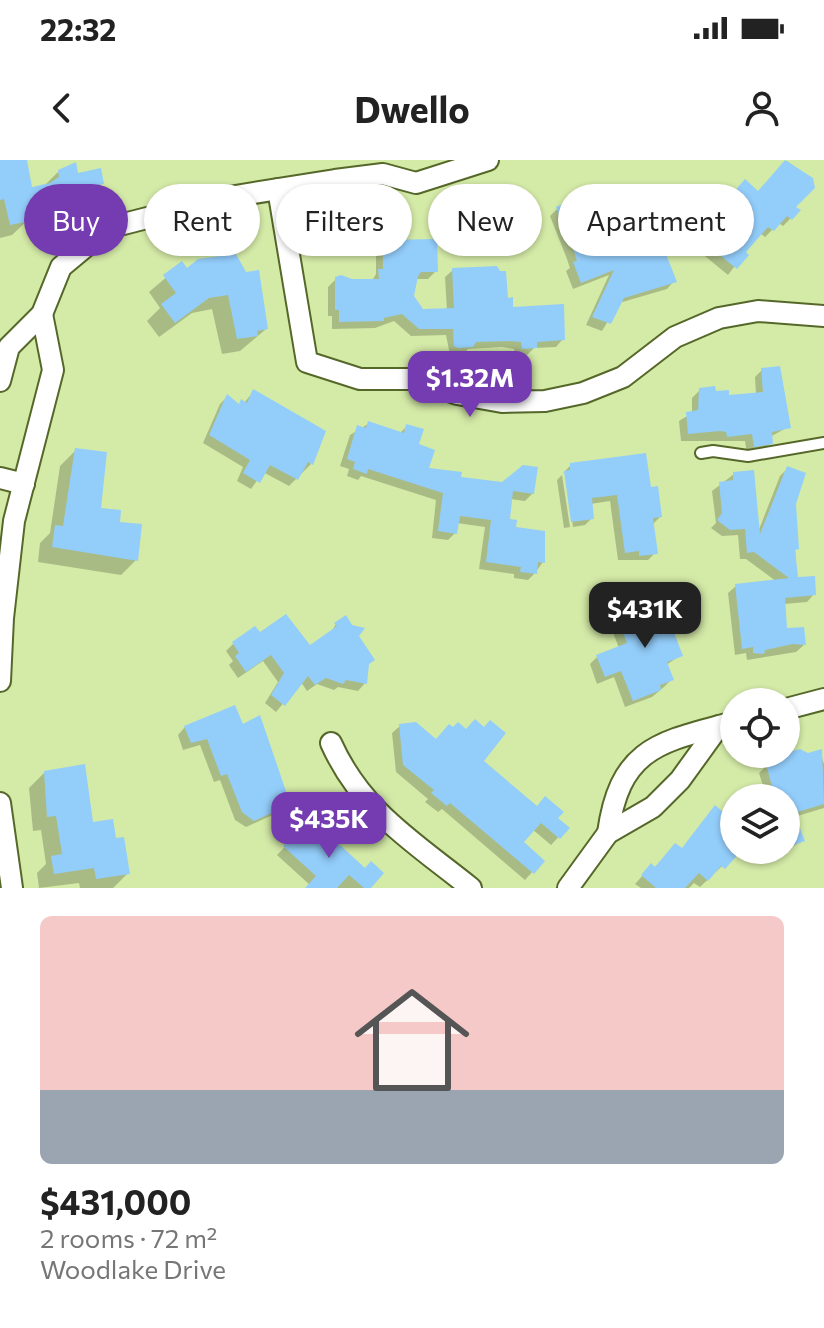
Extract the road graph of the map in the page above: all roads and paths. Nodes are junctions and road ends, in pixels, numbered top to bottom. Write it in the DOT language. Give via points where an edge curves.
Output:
graph roads {
  1 [pos="399,160"];
  2 [pos="488,160"];
  3 [pos="383,174"];
  4 [pos="313,184"];
  5 [pos="276,189"];
  6 [pos="289,256"];
  7 [pos="42,314"];
  8 [pos="824,316"];
  9 [pos="0,381"];
  10 [pos="824,443"];
  11 [pos="701,453"];
  12 [pos="0,478"];
  13 [pos="24,484"];
  14 [pos="4,571"];
  15 [pos="0,681"];
  16 [pos="824,699"];
  17 [pos="800,705"];
  18 [pos="720,725"];
  19 [pos="720,731"];
  20 [pos="331,743"];
  21 [pos="0,803"];
  22 [pos="608,833"];
  23 [pos="12,888"];
  24 [pos="471,888"];
  25 [pos="568,888"];
  1 -- 3 [label="street"];
  2 -- 3 [label="street" via="416,183"];
  3 -- 4 [label="street"];
  5 -- 7 [label="street" via="108,228 61,267"];
  6 -- 8 [label="street" via="307,362 360,379 413,379 502,402 583,393 623,377 675,337 719,318 758,311"];
  7 -- 9 [label="street" via="9,347"];
  7 -- 13 [label="street" via="53,370"];
  10 -- 11 [label="lane" via="748,456"];
  12 -- 13 [label="street"];
  13 -- 14 [label="street"];
  14 -- 15 [label="street"];
  16 -- 17 [label="street"];
  18 -- 22 [label="street" via="675,736 642,757 621,781"];
  19 -- 22 [label="street" via="653,807"];
  20 -- 24 [label="street" via="368,805"];
  21 -- 23 [label="street"];
  22 -- 25 [label="street"];
}
